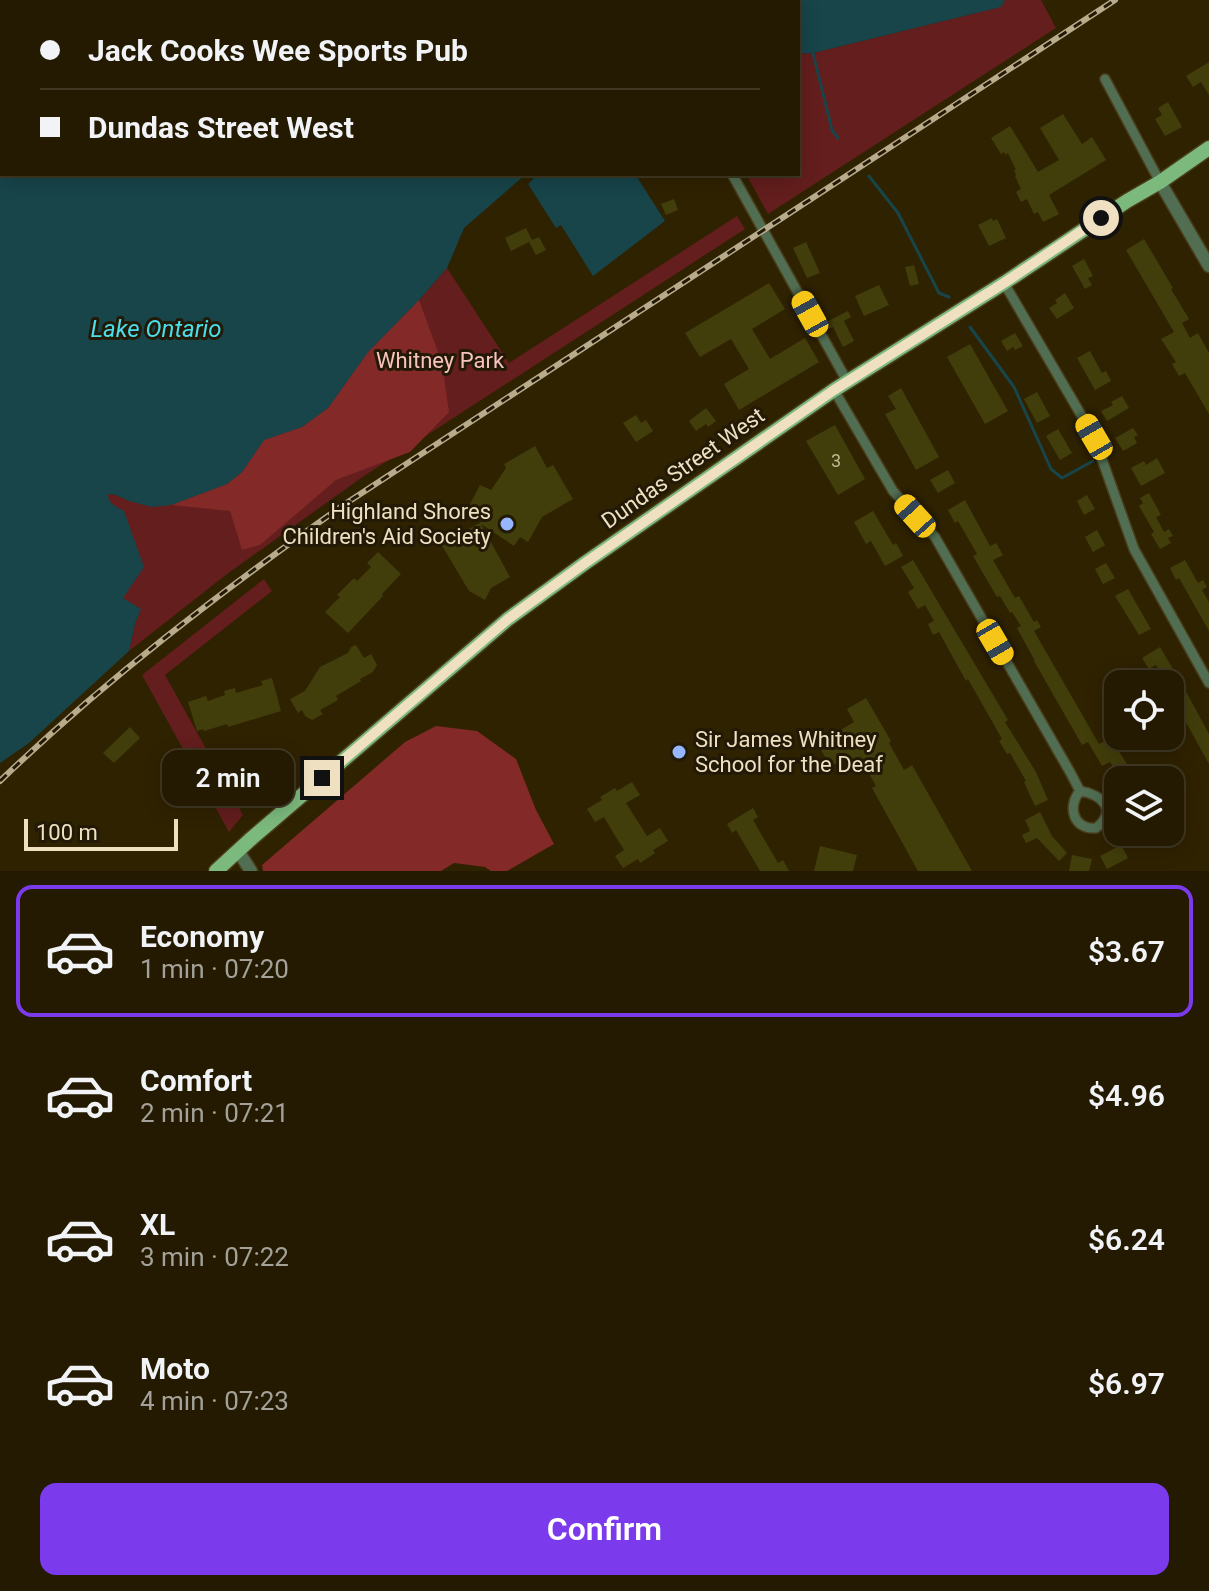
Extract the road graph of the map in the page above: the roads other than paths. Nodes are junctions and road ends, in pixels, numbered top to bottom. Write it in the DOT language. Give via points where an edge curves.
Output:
graph roads {
  1 [pos="1105,79"];
  2 [pos="1209,148"];
  3 [pos="733,176"];
  4 [pos="1160,182"];
  5 [pos="1209,266"];
  6 [pos="1004,283"];
  7 [pos="841,386"];
  8 [pos="1209,683"];
  9 [pos="1080,791"];
  10 [pos="238,851"];
  11 [pos="216,871"];
  12 [pos="251,871"];
  1 -- 4 [label="street"];
  2 -- 4 [label="main road, Dundas Street West"];
  3 -- 7 [label="street"];
  4 -- 5 [label="street"];
  4 -- 6 [label="main road, Dundas Street West"];
  6 -- 7 [label="main road, Dundas Street West"];
  6 -- 8 [label="street" via="1094,437 1134,549"];
  7 -- 9 [label="street" via="893,491 935,537"];
  7 -- 10 [label="main road, Dundas Street West" via="508,619"];
  10 -- 11 [label="main road, Dundas Street West"];
  10 -- 12 [label="street"];
}
